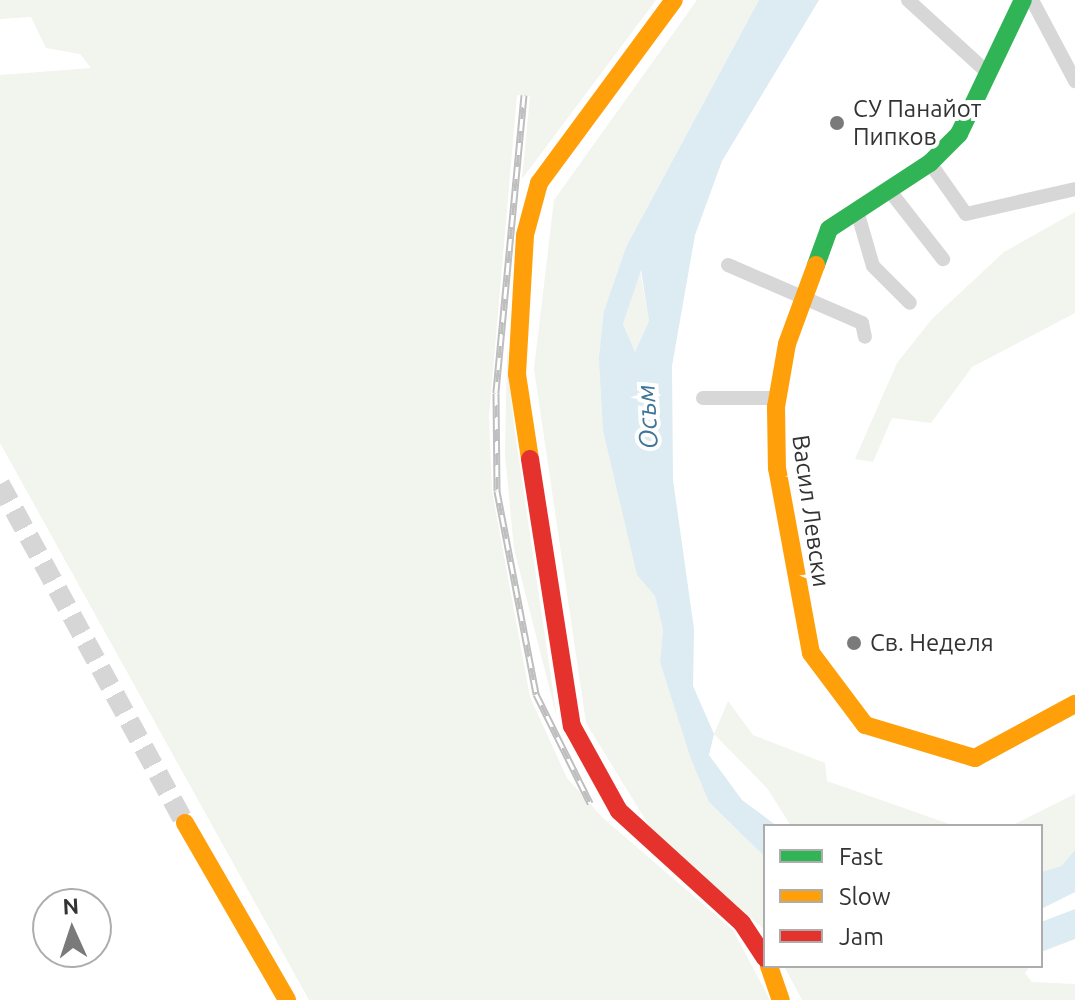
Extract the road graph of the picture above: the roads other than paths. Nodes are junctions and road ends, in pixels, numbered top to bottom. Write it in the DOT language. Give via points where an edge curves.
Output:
graph roads {
  1 [pos="674,0"];
  2 [pos="908,0"];
  3 [pos="1023,0"];
  4 [pos="1032,0"];
  5 [pos="989,74"];
  6 [pos="1074,75"];
  7 [pos="930,163"];
  8 [pos="1075,189"];
  9 [pos="889,190"];
  10 [pos="857,211"];
  11 [pos="943,259"];
  12 [pos="728,265"];
  13 [pos="801,292"];
  14 [pos="910,303"];
  15 [pos="865,337"];
  16 [pos="703,398"];
  17 [pos="777,398"];
  18 [pos="1075,704"];
  19 [pos="185,823"];
  20 [pos="763,955"];
  21 [pos="770,968"];
  22 [pos="287,1000"];
  23 [pos="781,1000"];
  1 -- 20 [label="street" via="539,183 523,248 517,374 572,726 626,820 742,923"];
  2 -- 5 [label="street"];
  3 -- 5 [label="street, Васил Левски"];
  4 -- 6 [label="street"];
  5 -- 7 [label="street, Васил Левски" via="959,134"];
  7 -- 8 [label="street" via="966,214"];
  7 -- 9 [label="street, Васил Левски"];
  9 -- 10 [label="street, Васил Левски"];
  9 -- 11 [label="street"];
  10 -- 13 [label="street, Васил Левски" via="829,229"];
  10 -- 14 [label="street" via="873,266"];
  12 -- 13 [label="street"];
  13 -- 15 [label="street" via="862,323"];
  13 -- 17 [label="street, Васил Левски"];
  16 -- 17 [label="street"];
  17 -- 18 [label="street, Васил Левски" via="777,468 804,632 821,674 857,717 876,731 975,758"];
  19 -- 22 [label="street"];
  21 -- 23 [label="street"];
}
